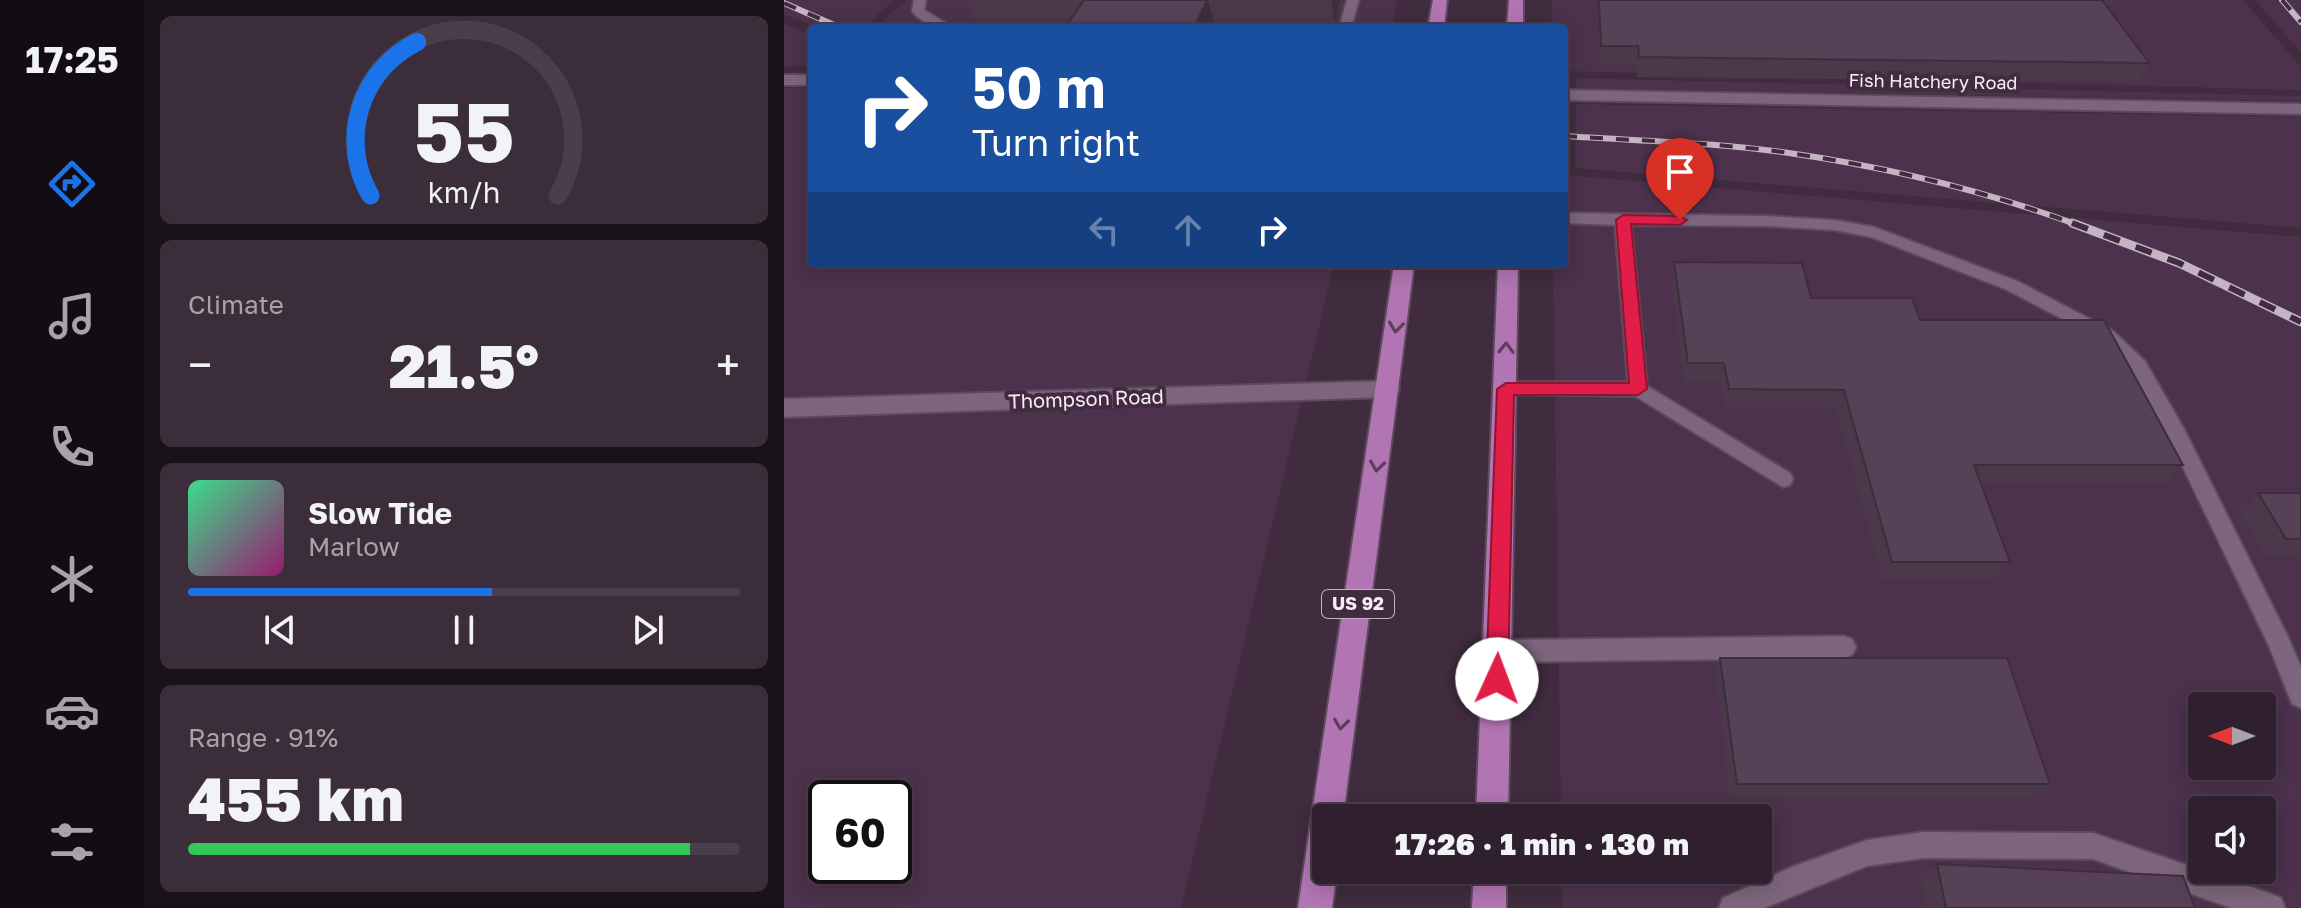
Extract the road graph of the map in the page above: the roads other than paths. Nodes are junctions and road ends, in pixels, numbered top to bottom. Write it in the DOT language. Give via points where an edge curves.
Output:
graph roads {
  1 [pos="920,0"];
  2 [pos="1353,0"];
  3 [pos="1440,0"];
  4 [pos="1516,0"];
  5 [pos="939,24"];
  6 [pos="1346,24"];
  7 [pos="1437,24"];
  8 [pos="1515,24"];
  9 [pos="784,80"];
  10 [pos="808,80"];
  11 [pos="1568,95"];
  12 [pos="2301,109"];
  13 [pos="1568,218"];
  14 [pos="1623,220"];
  15 [pos="1403,268"];
  16 [pos="1508,268"];
  17 [pos="1388,389"];
  18 [pos="1506,389"];
  19 [pos="1638,389"];
  20 [pos="784,408"];
  21 [pos="1783,479"];
  22 [pos="1844,647"];
  23 [pos="1498,651"];
  24 [pos="2301,696"];
  25 [pos="1329,804"];
  26 [pos="1493,804"];
  27 [pos="1318,884"];
  28 [pos="1490,884"];
  29 [pos="1315,908"];
  30 [pos="1489,908"];
  31 [pos="1733,908"];
  32 [pos="2271,908"];
  1 -- 5 [label="lane" via="918,11"];
  2 -- 6 [label="lane"];
  3 -- 7 [label="main road"];
  4 -- 8 [label="main road"];
  9 -- 10 [label="street"];
  11 -- 12 [label="street, Fish Hatchery Road"];
  13 -- 14 [label="lane"];
  14 -- 19 [label="lane"];
  14 -- 24 [label="lane" via="1766,221 1874,232 2011,285 2107,335 2136,361 2174,429"];
  15 -- 17 [label="main road, US 92, one-way"];
  18 -- 16 [label="main road, one-way"];
  17 -- 20 [label="street, Thompson Road"];
  17 -- 25 [label="main road, US 92, one-way"];
  18 -- 19 [label="lane"];
  18 -- 23 [label="main road"];
  19 -- 21 [label="lane"];
  22 -- 23 [label="lane"];
  23 -- 26 [label="main road"];
  27 -- 29 [label="main road"];
  28 -- 30 [label="main road"];
  31 -- 32 [label="lane" via="1867,853 1924,845 2093,846"];
}
